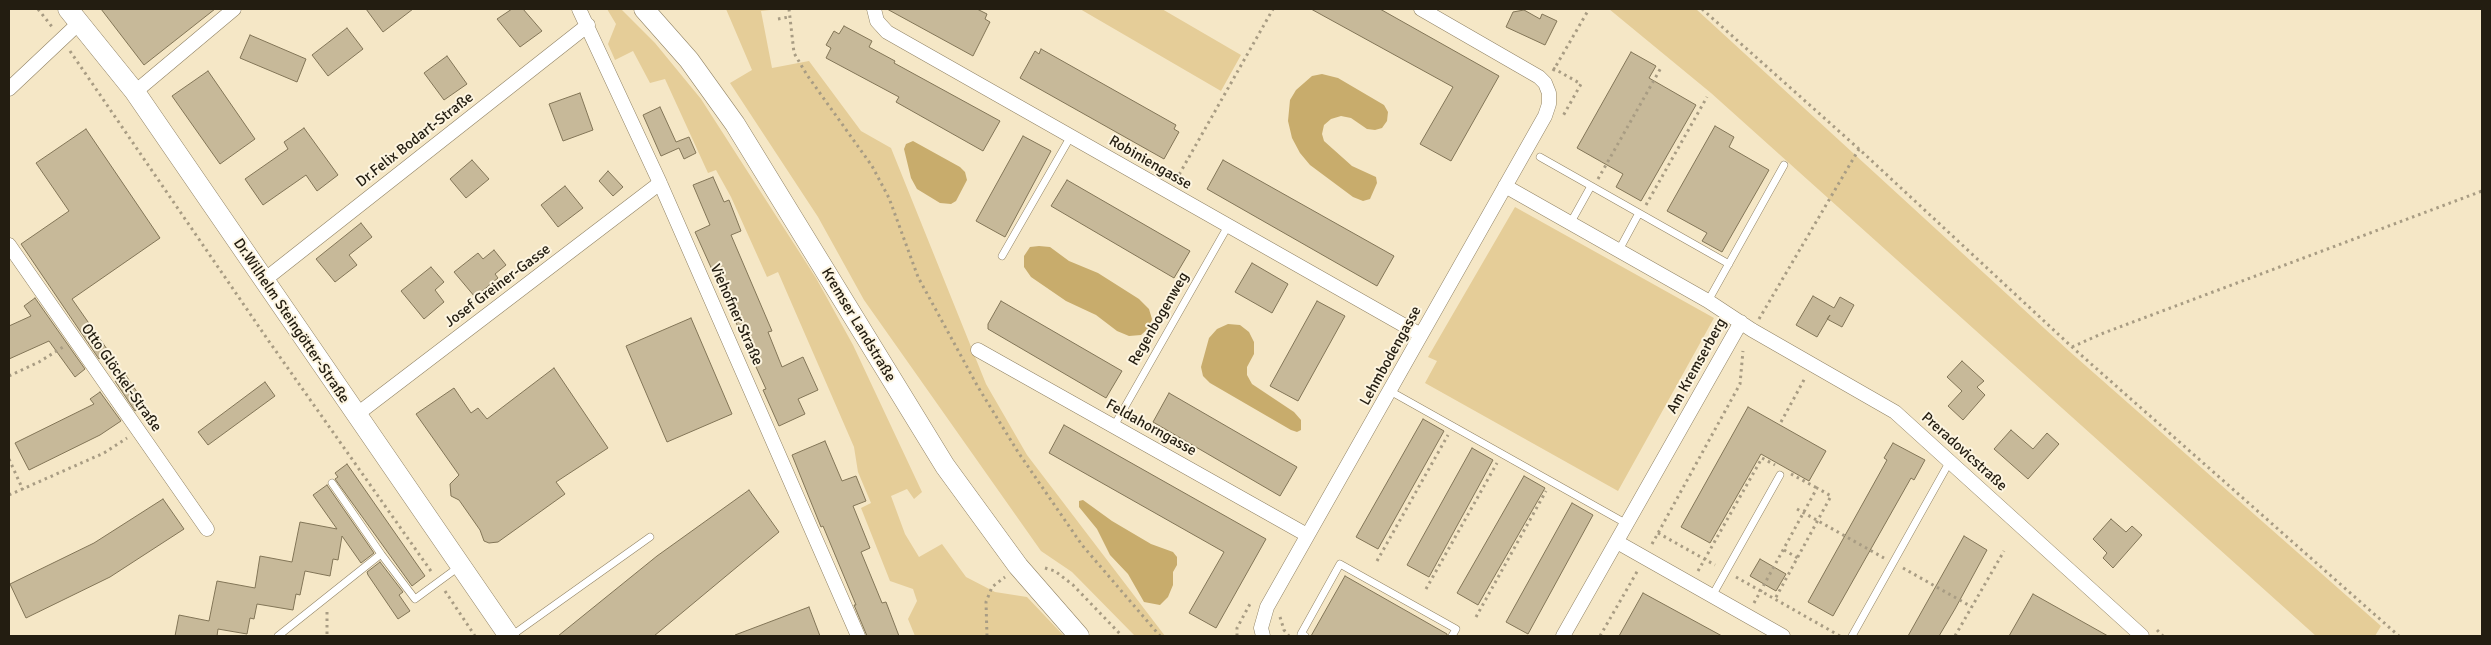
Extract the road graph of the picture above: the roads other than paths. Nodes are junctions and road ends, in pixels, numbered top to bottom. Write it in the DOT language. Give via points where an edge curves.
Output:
graph roads {
  1 [pos="234,9"];
  2 [pos="579,9"];
  3 [pos="644,9"];
  4 [pos="874,9"];
  5 [pos="1421,9"];
  6 [pos="74,16"];
  7 [pos="588,26"];
  8 [pos="9,89"];
  9 [pos="135,92"];
  10 [pos="1070,136"];
  11 [pos="1540,157"];
  12 [pos="1784,166"];
  13 [pos="660,183"];
  14 [pos="1506,186"];
  15 [pos="1591,186"];
  16 [pos="1639,213"];
  17 [pos="1570,222"];
  18 [pos="1228,226"];
  19 [pos="9,245"];
  20 [pos="1620,250"];
  21 [pos="1002,256"];
  22 [pos="1729,264"];
  23 [pos="263,281"];
  24 [pos="1708,301"];
  25 [pos="1747,326"];
  26 [pos="1421,335"];
  27 [pos="978,350"];
  28 [pos="1390,391"];
  29 [pos="356,415"];
  30 [pos="1114,426"];
  31 [pos="1950,461"];
  32 [pos="1780,475"];
  33 [pos="332,483"];
  34 [pos="1627,524"];
  35 [pos="207,529"];
  36 [pos="1307,535"];
  37 [pos="650,537"];
  38 [pos="1617,542"];
  39 [pos="381,554"];
  40 [pos="460,566"];
  41 [pos="1712,596"];
  42 [pos="278,636"];
  43 [pos="510,636"];
  44 [pos="858,636"];
  45 [pos="1079,636"];
  46 [pos="1262,636"];
  47 [pos="1305,636"];
  48 [pos="1452,636"];
  49 [pos="1563,636"];
  50 [pos="1783,636"];
  51 [pos="1852,636"];
  52 [pos="2142,636"];
  1 -- 9 [label="street"];
  2 -- 7 [label="street, Viehofner Straße"];
  3 -- 45 [label="main road, Kremser Landstraße" via="690,60 735,124 945,466 1018,566"];
  4 -- 10 [label="street, Robiniengasse" via="877,20 887,32"];
  5 -- 14 [label="street, Lehmbodengasse" via="1539,77 1547,88 1545,116"];
  6 -- 8 [label="street" via="62,40"];
  6 -- 9 [label="main road, Dr.Wilhelm Steingötter-Straße"];
  7 -- 13 [label="street, Viehofner Straße"];
  7 -- 23 [label="street, Dr.Felix Bodart-Straße"];
  9 -- 23 [label="main road, Dr.Wilhelm Steingötter-Straße"];
  10 -- 18 [label="street, Robiniengasse"];
  10 -- 21 [label="lane"];
  11 -- 15 [label="lane"];
  12 -- 22 [label="lane"];
  13 -- 29 [label="street, Josef Greiner-Gasse"];
  13 -- 44 [label="street, Viehofner Straße"];
  14 -- 17 [label="street, Am Kremserberg"];
  14 -- 26 [label="street, Lehmbodengasse"];
  15 -- 16 [label="lane"];
  15 -- 17 [label="lane"];
  16 -- 20 [label="lane"];
  16 -- 22 [label="lane"];
  17 -- 20 [label="street, Am Kremserberg"];
  18 -- 26 [label="street, Robiniengasse"];
  18 -- 30 [label="lane, Regenbogenweg"];
  19 -- 35 [label="street, Otto Glöckel-Straße"];
  20 -- 24 [label="street, Am Kremserberg"];
  22 -- 24 [label="lane"];
  23 -- 29 [label="main road, Dr.Wilhelm Steingötter-Straße"];
  24 -- 25 [label="street, Am Kremserberg"];
  25 -- 31 [label="street, Preradovicstraße" via="1895,412"];
  25 -- 34 [label="street, Am Kremserberg"];
  26 -- 28 [label="street, Lehmbodengasse"];
  27 -- 30 [label="street, Feldahorngasse"];
  28 -- 34 [label="lane"];
  28 -- 36 [label="street, Lehmbodengasse"];
  29 -- 40 [label="main road, Dr.Wilhelm Steingötter-Straße"];
  30 -- 36 [label="street, Feldahorngasse"];
  31 -- 51 [label="lane"];
  31 -- 52 [label="street, Preradovicstraße"];
  32 -- 41 [label="lane"];
  33 -- 39 [label="lane"];
  34 -- 38 [label="street, Am Kremserberg"];
  36 -- 46 [label="street, Lehmbodengasse" via="1267,608"];
  37 -- 43 [label="lane"];
  38 -- 41 [label="street"];
  38 -- 49 [label="street, Am Kremserberg"];
  39 -- 40 [label="lane" via="415,599"];
  39 -- 42 [label="lane"];
  40 -- 43 [label="main road, Dr.Wilhelm Steingötter-Straße"];
  41 -- 50 [label="street"];
  47 -- 48 [label="lane" via="1301,634 1340,564 1456,630"];
}
